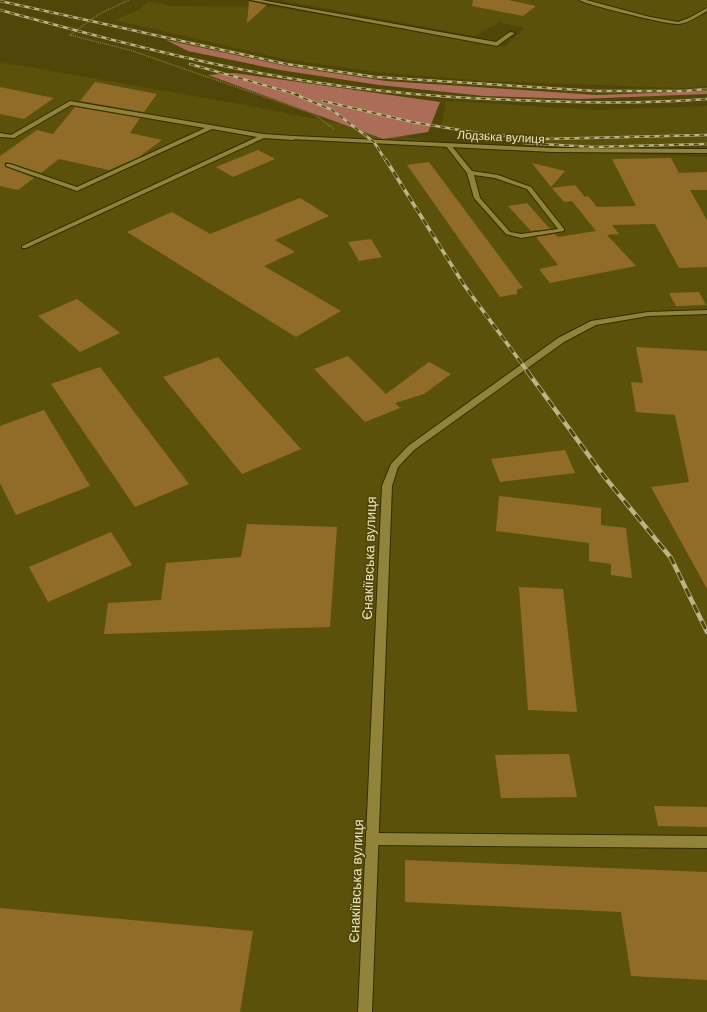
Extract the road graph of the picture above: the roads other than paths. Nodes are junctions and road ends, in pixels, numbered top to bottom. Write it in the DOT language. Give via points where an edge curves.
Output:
graph roads {
  1 [pos="253,0"];
  2 [pos="581,0"];
  3 [pos="617,4"];
  4 [pos="611,8"];
  5 [pos="707,9"];
  6 [pos="512,33"];
  7 [pos="210,127"];
  8 [pos="0,135"];
  9 [pos="263,136"];
  10 [pos="293,138"];
  11 [pos="448,145"];
  12 [pos="707,150"];
  13 [pos="8,165"];
  14 [pos="470,173"];
  15 [pos="24,247"];
  16 [pos="707,312"];
  17 [pos="373,840"];
  18 [pos="707,842"];
  19 [pos="365,1012"];
  1 -- 6 [label="street" via="497,44"];
  2 -- 4 [label="lane"];
  3 -- 4 [label="lane"];
  4 -- 5 [label="lane" via="678,23 691,19"];
  7 -- 8 [label="lane" via="70,103 12,137"];
  7 -- 9 [label="lane"];
  7 -- 13 [label="lane" via="77,189"];
  9 -- 10 [label="lane"];
  9 -- 15 [label="lane"];
  10 -- 11 [label="street, Лодзька вулиця"];
  11 -- 12 [label="street, Лодзька вулиця" via="629,152"];
  11 -- 14 [label="lane"];
  14 -- 14 [label="lane" via="496,176 529,188 562,230 521,236 508,233 477,198"];
  16 -- 17 [label="street, Єнакіївська вулиця" via="648,314 594,323 561,340 411,448 394,466 387,486"];
  17 -- 18 [label="lane"];
  17 -- 19 [label="street, Єнакіївська вулиця"];
}
